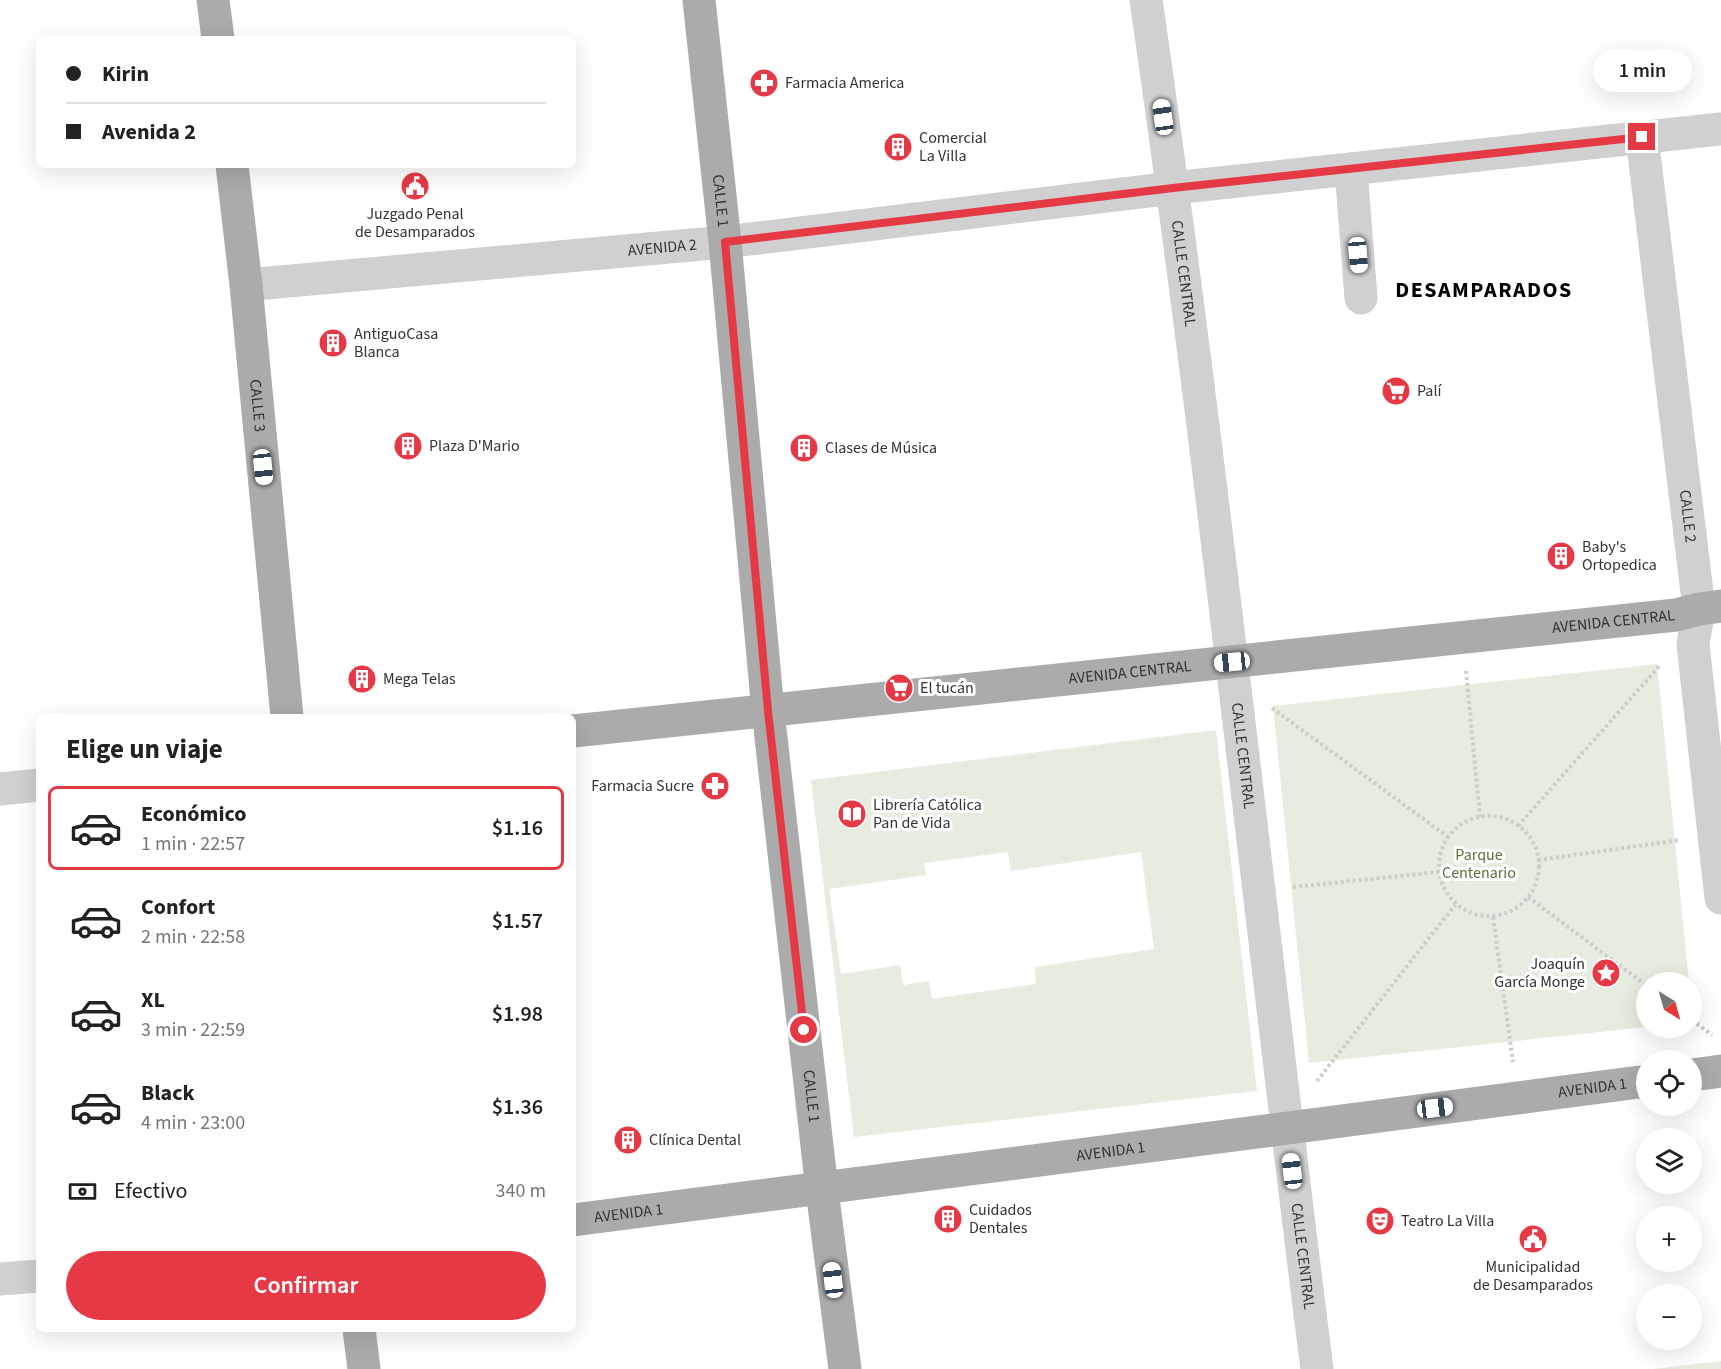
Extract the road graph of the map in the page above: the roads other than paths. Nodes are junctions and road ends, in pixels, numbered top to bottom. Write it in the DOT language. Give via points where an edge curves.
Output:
graph roads {
  1 [pos="213,0"];
  2 [pos="699,0"];
  3 [pos="1146,0"];
  4 [pos="218,36"];
  5 [pos="1721,129"];
  6 [pos="1642,137"];
  7 [pos="232,168"];
  8 [pos="1351,169"];
  9 [pos="1173,188"];
  10 [pos="725,242"];
  11 [pos="246,285"];
  12 [pos="1361,298"];
  13 [pos="1710,607"];
  14 [pos="1232,662"];
  15 [pos="768,711"];
  16 [pos="287,714"];
  17 [pos="576,731"];
  18 [pos="36,785"];
  19 [pos="0,789"];
  20 [pos="1715,795"];
  21 [pos="1719,857"];
  22 [pos="1721,898"];
  23 [pos="1721,1071"];
  24 [pos="1702,1074"];
  25 [pos="1636,1082"];
  26 [pos="1286,1127"];
  27 [pos="822,1190"];
  28 [pos="576,1220"];
  29 [pos="36,1276"];
  30 [pos="0,1279"];
  31 [pos="359,1332"];
  32 [pos="364,1369"];
  33 [pos="845,1369"];
  34 [pos="1317,1369"];
  1 -- 4 [label="main road"];
  2 -- 10 [label="main road, CALLE 1"];
  3 -- 9 [label="street, CALLE CENTRAL"];
  5 -- 6 [label="street, AVENIDA 2"];
  6 -- 8 [label="street, AVENIDA 2"];
  6 -- 13 [label="street, CALLE 2"];
  7 -- 11 [label="main road, CALLE 3"];
  8 -- 9 [label="street, AVENIDA 2"];
  8 -- 12 [label="street"];
  9 -- 10 [label="street, AVENIDA 2"];
  9 -- 14 [label="street, CALLE CENTRAL"];
  10 -- 11 [label="street, AVENIDA 2"];
  10 -- 15 [label="main road, CALLE 1"];
  11 -- 16 [label="main road, CALLE 3"];
  13 -- 14 [label="main road, AVENIDA CENTRAL" via="1676,615"];
  13 -- 20 [label="street, CALLE 2" via="1693,644"];
  14 -- 15 [label="main road, AVENIDA CENTRAL"];
  14 -- 26 [label="street, CALLE CENTRAL"];
  15 -- 17 [label="main road, AVENIDA CENTRAL"];
  15 -- 27 [label="main road, CALLE 1"];
  18 -- 19 [label="street"];
  20 -- 21 [label="street, CALLE 2"];
  21 -- 22 [label="street, CALLE 2"];
  23 -- 24 [label="main road"];
  25 -- 26 [label="main road, AVENIDA 1"];
  26 -- 27 [label="main road, AVENIDA 1"];
  26 -- 34 [label="street, CALLE CENTRAL"];
  27 -- 28 [label="main road, AVENIDA 1"];
  27 -- 33 [label="main road, CALLE 1"];
  29 -- 30 [label="street"];
  31 -- 32 [label="main road"];
}
